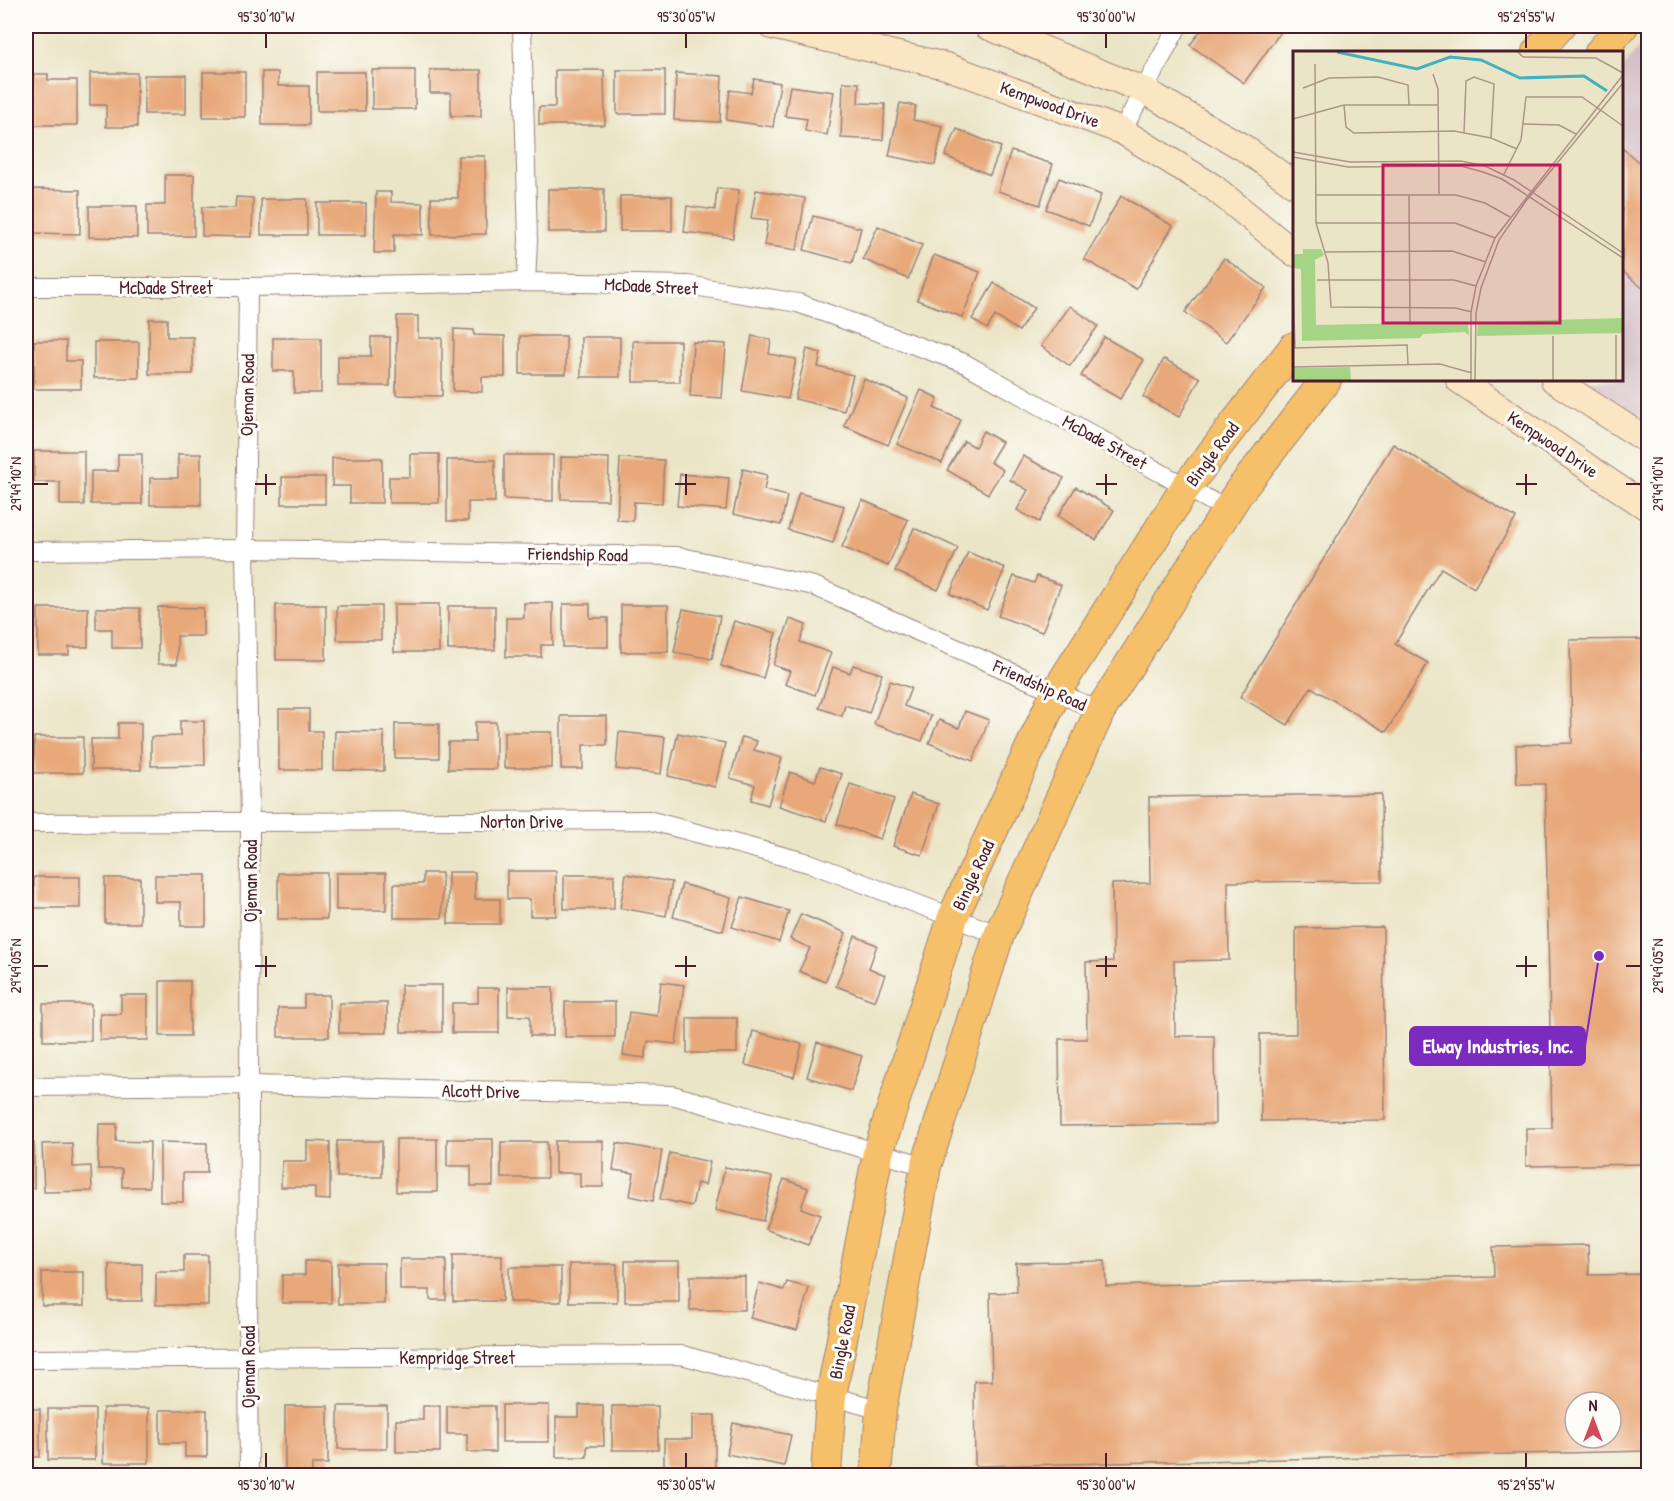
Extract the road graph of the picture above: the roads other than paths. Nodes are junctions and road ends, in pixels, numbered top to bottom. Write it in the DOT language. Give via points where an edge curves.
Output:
graph roads {
  1 [pos="522,26"];
  2 [pos="772,26"];
  3 [pos="987,26"];
  4 [pos="1178,26"];
  5 [pos="1560,26"];
  6 [pos="1623,26"];
  7 [pos="845,34"];
  8 [pos="1538,51"];
  9 [pos="1601,51"];
  10 [pos="1144,91"];
  11 [pos="1122,131"];
  12 [pos="1293,183"];
  13 [pos="1293,252"];
  14 [pos="526,282"];
  15 [pos="26,287"];
  16 [pos="248,287"];
  17 [pos="1293,348"];
  18 [pos="1325,381"];
  19 [pos="1460,381"];
  20 [pos="1556,381"];
  21 [pos="1648,441"];
  22 [pos="1186,487"];
  23 [pos="1648,508"];
  24 [pos="1227,510"];
  25 [pos="245,549"];
  26 [pos="26,551"];
  27 [pos="1056,692"];
  28 [pos="1100,711"];
  29 [pos="26,823"];
  30 [pos="250,823"];
  31 [pos="953,917"];
  32 [pos="999,935"];
  33 [pos="250,1085"];
  34 [pos="26,1087"];
  35 [pos="878,1153"];
  36 [pos="926,1166"];
  37 [pos="248,1358"];
  38 [pos="26,1359"];
  39 [pos="831,1396"];
  40 [pos="881,1410"];
  41 [pos="249,1476"];
  42 [pos="826,1476"];
  43 [pos="876,1476"];
  1 -- 14 [label="street"];
  2 -- 7 [label="main road, Kempwood Drive"];
  3 -- 10 [label="main road"];
  4 -- 10 [label="street"];
  5 -- 8 [label="main road"];
  6 -- 9 [label="main road"];
  7 -- 11 [label="main road, Kempwood Drive" via="946,66"];
  10 -- 11 [label="street"];
  10 -- 12 [label="main road" via="1244,148"];
  11 -- 13 [label="main road, Kempwood Drive" via="1213,187"];
  14 -- 16 [label="street, McDade Street"];
  14 -- 22 [label="street, McDade Street" via="688,285 798,303 964,363"];
  15 -- 16 [label="street, McDade Street"];
  16 -- 25 [label="street, Ojeman Road"];
  17 -- 22 [label="main road, Bingle Road"];
  18 -- 24 [label="main road"];
  19 -- 23 [label="main road, Kempwood Drive"];
  20 -- 21 [label="main road"];
  22 -- 24 [label="street, McDade Street"];
  22 -- 27 [label="main road, Bingle Road"];
  24 -- 28 [label="main road"];
  25 -- 26 [label="street, Friendship Road"];
  25 -- 27 [label="street, Friendship Road" via="677,556 813,586"];
  25 -- 30 [label="street, Ojeman Road"];
  27 -- 28 [label="street, Friendship Road"];
  27 -- 31 [label="main road, Bingle Road"];
  28 -- 32 [label="main road"];
  29 -- 30 [label="street, Norton Drive"];
  30 -- 31 [label="street, Norton Drive" via="648,820 812,864"];
  30 -- 33 [label="street, Ojeman Road"];
  31 -- 32 [label="street, Norton Drive"];
  31 -- 35 [label="main road, Bingle Road"];
  32 -- 36 [label="main road"];
  33 -- 34 [label="street, Alcott Drive"];
  33 -- 35 [label="street, Alcott Drive" via="672,1095"];
  33 -- 37 [label="street, Ojeman Road"];
  35 -- 36 [label="street, Alcott Drive"];
  35 -- 39 [label="main road, Bingle Road"];
  36 -- 40 [label="main road"];
  37 -- 38 [label="street, Kempridge Street"];
  37 -- 39 [label="street, Kempridge Street" via="682,1355"];
  37 -- 41 [label="street, Ojeman Road"];
  39 -- 40 [label="street, Kempridge Street"];
  39 -- 42 [label="main road, Bingle Road"];
  40 -- 43 [label="main road"];
}
